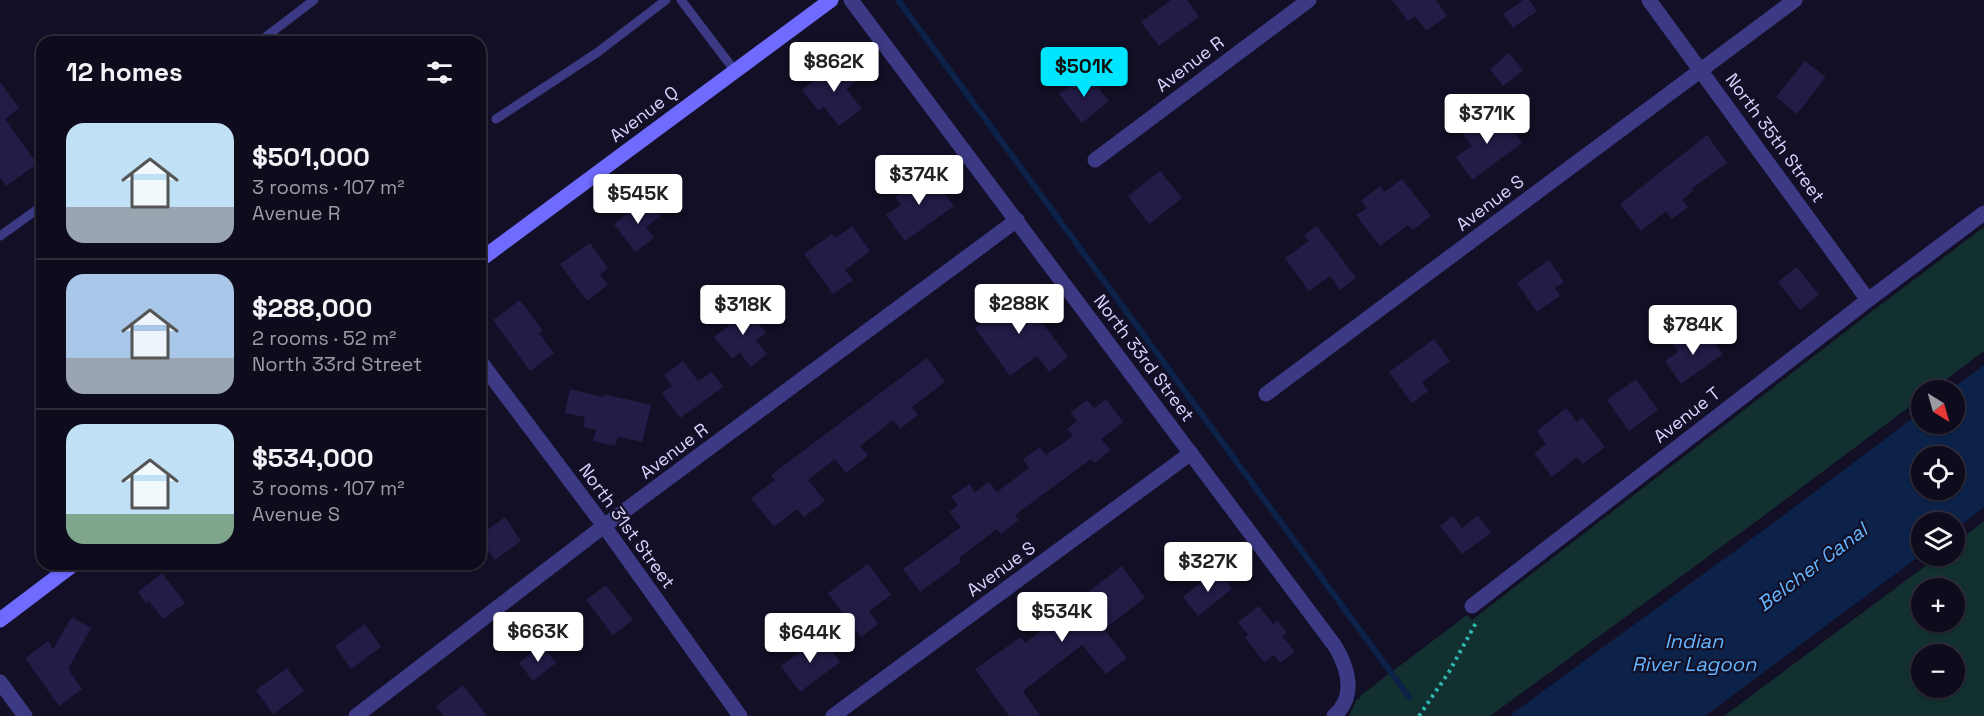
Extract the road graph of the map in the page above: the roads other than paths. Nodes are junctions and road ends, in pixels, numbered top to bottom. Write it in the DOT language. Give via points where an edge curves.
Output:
graph roads {
  1 [pos="314,0"];
  2 [pos="666,0"];
  3 [pos="681,0"];
  4 [pos="831,0"];
  5 [pos="851,0"];
  6 [pos="1309,0"];
  7 [pos="1650,0"];
  8 [pos="1795,0"];
  9 [pos="267,36"];
  10 [pos="1702,70"];
  11 [pos="735,71"];
  12 [pos="495,118"];
  13 [pos="1095,160"];
  14 [pos="36,210"];
  15 [pos="1984,213"];
  16 [pos="1017,220"];
  17 [pos="0,236"];
  18 [pos="486,256"];
  19 [pos="1869,300"];
  20 [pos="486,369"];
  21 [pos="1266,394"];
  22 [pos="1191,453"];
  23 [pos="604,526"];
  24 [pos="66,570"];
  25 [pos="1476,611"];
  26 [pos="0,620"];
  27 [pos="0,682"];
  28 [pos="25,716"];
  29 [pos="356,716"];
  30 [pos="740,716"];
  31 [pos="833,716"];
  32 [pos="1334,716"];
  1 -- 9 [label="lane"];
  2 -- 12 [label="lane" via="598,52"];
  3 -- 11 [label="lane"];
  4 -- 11 [label="street, Avenue Q"];
  5 -- 16 [label="street, North 33rd Street"];
  6 -- 13 [label="street, Avenue R"];
  7 -- 10 [label="street, North 35th Street"];
  8 -- 10 [label="street, Avenue S"];
  10 -- 19 [label="street, North 35th Street"];
  10 -- 21 [label="street, Avenue S"];
  11 -- 18 [label="street, Avenue Q"];
  14 -- 17 [label="lane"];
  15 -- 19 [label="street, Avenue T"];
  16 -- 22 [label="street, North 33rd Street"];
  16 -- 23 [label="street, Avenue R"];
  19 -- 25 [label="street, Avenue T"];
  20 -- 23 [label="street, North 31st Street"];
  22 -- 31 [label="street, Avenue S"];
  22 -- 32 [label="street, North 33rd Street" via="1343,660 1349,689"];
  23 -- 29 [label="street, Avenue R"];
  23 -- 30 [label="street, North 31st Street"];
  24 -- 26 [label="street"];
  27 -- 28 [label="street"];
}
